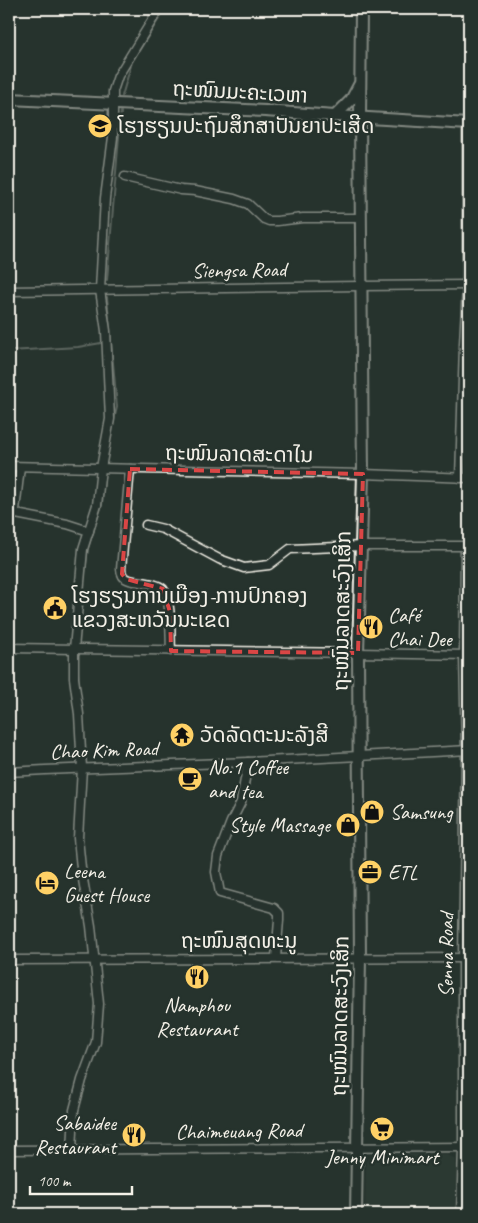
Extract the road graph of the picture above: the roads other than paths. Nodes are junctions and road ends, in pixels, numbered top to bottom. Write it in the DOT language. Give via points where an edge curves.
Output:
graph roads {
  1 [pos="159,9"];
  2 [pos="362,9"];
  3 [pos="360,79"];
  4 [pos="9,99"];
  5 [pos="113,104"];
  6 [pos="335,116"];
  7 [pos="360,117"];
  8 [pos="468,124"];
  9 [pos="125,176"];
  10 [pos="360,218"];
  11 [pos="468,285"];
  12 [pos="361,286"];
  13 [pos="100,290"];
  14 [pos="9,291"];
  15 [pos="9,466"];
  16 [pos="20,467"];
  17 [pos="101,468"];
  18 [pos="130,469"];
  19 [pos="363,474"];
  20 [pos="460,478"];
  21 [pos="469,478"];
  22 [pos="146,525"];
  23 [pos="89,531"];
  24 [pos="362,546"];
  25 [pos="467,546"];
  26 [pos="9,648"];
  27 [pos="74,649"];
  28 [pos="171,650"];
  29 [pos="358,653"];
  30 [pos="467,655"];
  31 [pos="468,750"];
  32 [pos="359,757"];
  33 [pos="248,762"];
  34 [pos="82,768"];
  35 [pos="9,772"];
  36 [pos="276,958"];
  37 [pos="360,958"];
  38 [pos="466,958"];
  39 [pos="96,959"];
  40 [pos="9,960"];
  41 [pos="466,1147"];
  42 [pos="357,1148"];
  43 [pos="9,1150"];
  44 [pos="72,1151"];
  45 [pos="356,1214"];
  46 [pos="461,1214"];
  1 -- 5 [label="street" via="118,76"];
  2 -- 3 [label="street, ຖະໜົນລາດສະວົງເສິກ"];
  3 -- 6 [label="street" via="351,100"];
  3 -- 7 [label="street, ຖະໜົນລາດສະວົງເສິກ"];
  4 -- 5 [label="street, ຖະໜົນມະຄະເວຫາ"];
  5 -- 6 [label="street, ຖະໜົນມະຄະເວຫາ"];
  5 -- 13 [label="street"];
  6 -- 7 [label="street, ຖະໜົນມະຄະເວຫາ"];
  7 -- 8 [label="street, ຖະໜົນມະຄະເວຫາ"];
  7 -- 10 [label="street, ຖະໜົນລາດສະວົງເສິກ"];
  8 -- 11 [label="street"];
  9 -- 10 [label="street" via="181,190 234,198 269,220"];
  10 -- 12 [label="street, ຖະໜົນລາດສະວົງເສິກ"];
  11 -- 12 [label="street, Siengsa Road"];
  11 -- 20 [label="street"];
  12 -- 13 [label="street, Siengsa Road"];
  12 -- 19 [label="street, ຖະໜົນລາດສະວົງເສິກ"];
  13 -- 14 [label="street, Siengsa Road"];
  13 -- 17 [label="street" via="106,331 110,419"];
  15 -- 16 [label="street, ຖະໜົນລາດສະດາໄນ"];
  16 -- 17 [label="street, ຖະໜົນລາດສະດາໄນ"];
  16 -- 23 [label="street" via="16,514"];
  17 -- 18 [label="street, ຖະໜົນລາດສະດາໄນ"];
  17 -- 23 [label="street" via="97,505"];
  18 -- 19 [label="street, ຖະໜົນລາດສະດາໄນ"];
  18 -- 28 [label="street" via="122,574 126,579 156,584 163,589 170,612"];
  19 -- 20 [label="street, ຖະໜົນລາດສະດາໄນ"];
  19 -- 24 [label="street, ຖະໜົນລາດສະວົງເສິກ"];
  20 -- 21 [label="street, ຖະໜົນລາດສະດາໄນ"];
  22 -- 24 [label="street" via="163,529 219,559 244,568 269,565 290,549"];
  23 -- 27 [label="street" via="83,549"];
  24 -- 25 [label="street"];
  24 -- 29 [label="street, ຖະໜົນລາດສະວົງເສິກ"];
  25 -- 30 [label="street, Senna Road"];
  26 -- 27 [label="street"];
  27 -- 28 [label="street"];
  27 -- 34 [label="street"];
  28 -- 29 [label="street"];
  29 -- 30 [label="street"];
  29 -- 32 [label="street, ຖະໜົນລາດສະວົງເສິກ"];
  30 -- 31 [label="street, Senna Road"];
  31 -- 32 [label="street, Chao Kim Road"];
  31 -- 38 [label="street, Senna Road"];
  32 -- 33 [label="street, Chao Kim Road"];
  32 -- 37 [label="street, ຖະໜົນລາດສະວົງເສິກ"];
  33 -- 34 [label="street, Chao Kim Road"];
  33 -- 36 [label="street" via="241,802 226,833 216,872 220,893 274,908 279,913"];
  34 -- 35 [label="street, Chao Kim Road"];
  34 -- 39 [label="street" via="78,838"];
  36 -- 37 [label="street, ຖະໜົນສຸດທະນູ"];
  36 -- 39 [label="street, ຖະໜົນສຸດທະນູ"];
  37 -- 38 [label="street, ຖະໜົນສຸດທະນູ"];
  37 -- 42 [label="street, ຖະໜົນລາດສະວົງເສິກ"];
  38 -- 41 [label="street, Senna Road"];
  39 -- 40 [label="street, ຖະໜົນສຸດທະນູ"];
  39 -- 44 [label="street" via="99,1004 96,1042 74,1110"];
  41 -- 42 [label="street, Chaimeuang Road"];
  41 -- 46 [label="street, Senna Road"];
  42 -- 44 [label="street, Chaimeuang Road"];
  42 -- 45 [label="street, ຖະໜົນລາດສະວົງເສິກ"];
  43 -- 44 [label="street, Chaimeuang Road"];
}
